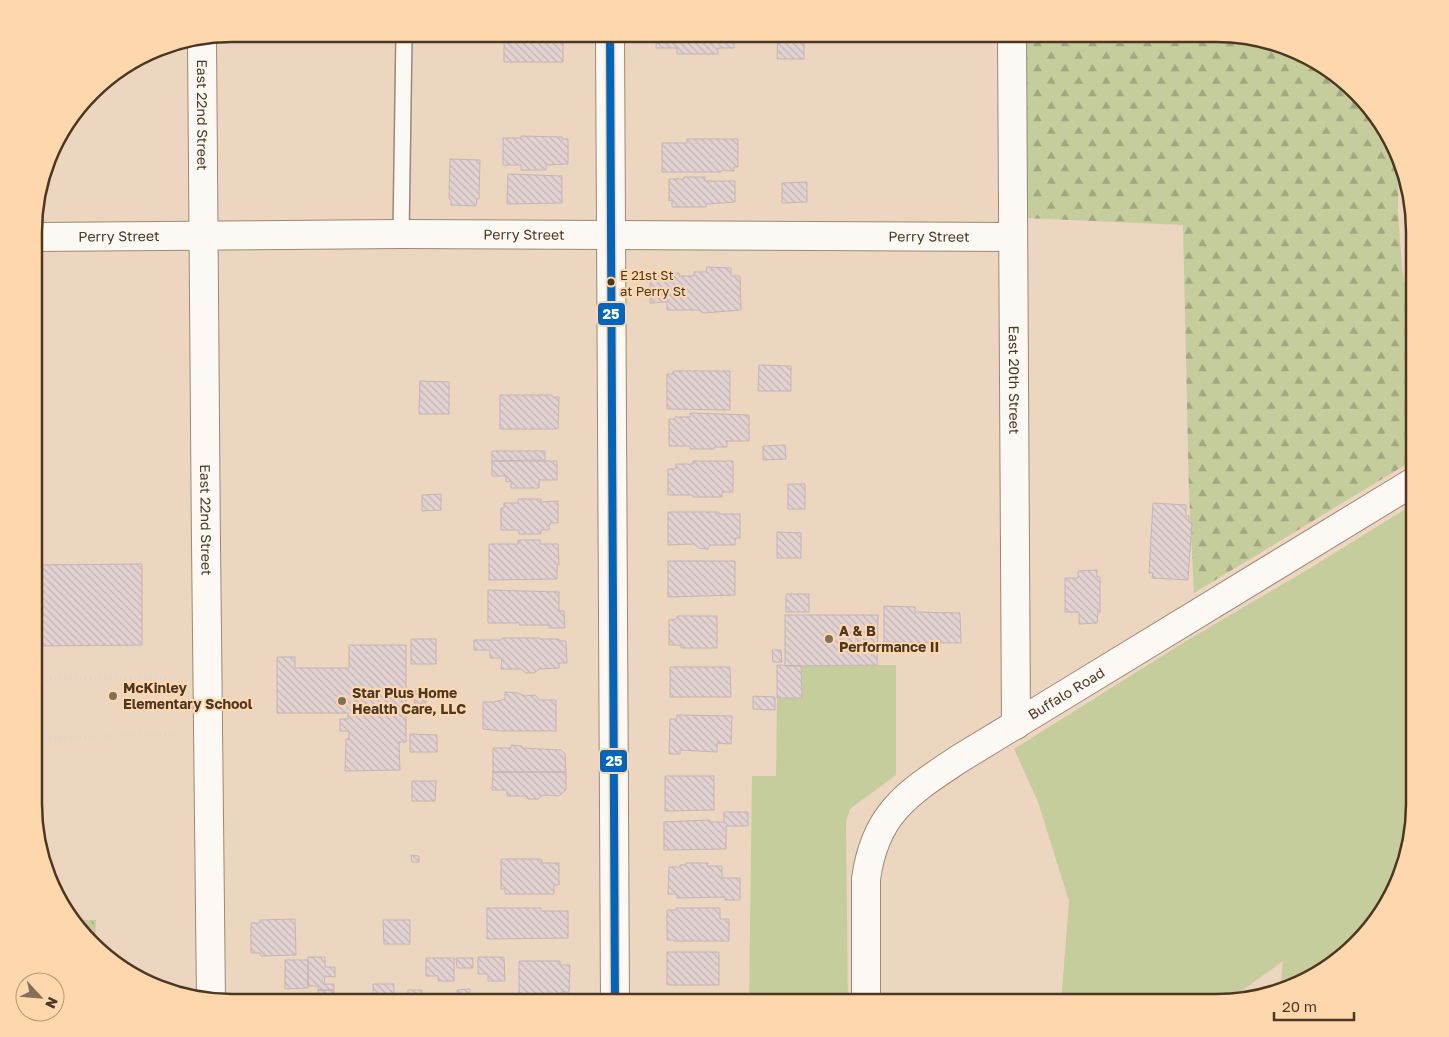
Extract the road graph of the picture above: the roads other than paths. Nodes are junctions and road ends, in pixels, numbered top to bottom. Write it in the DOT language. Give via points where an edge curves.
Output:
graph roads {
  1 [pos="404,42"];
  2 [pos="610,42"];
  3 [pos="1012,42"];
  4 [pos="202,45"];
  5 [pos="401,234"];
  6 [pos="611,235"];
  7 [pos="203,236"];
  8 [pos="42,237"];
  9 [pos="1013,238"];
  10 [pos="1406,487"];
  11 [pos="1016,725"];
  12 [pos="211,993"];
  13 [pos="615,994"];
  14 [pos="866,994"];
  1 -- 5 [label="lane"];
  2 -- 6 [label="street"];
  3 -- 9 [label="street, East 20th Street"];
  4 -- 7 [label="street, East 22nd Street"];
  5 -- 6 [label="street, Perry Street"];
  5 -- 7 [label="street, Perry Street"];
  6 -- 9 [label="street, Perry Street"];
  6 -- 13 [label="street"];
  7 -- 8 [label="street, Perry Street"];
  7 -- 12 [label="street, East 22nd Street"];
  9 -- 11 [label="street, East 20th Street"];
  10 -- 11 [label="street, Buffalo Road"];
  11 -- 14 [label="street, Buffalo Road" via="926,781 900,802 883,825 872,851 866,879"];
}
